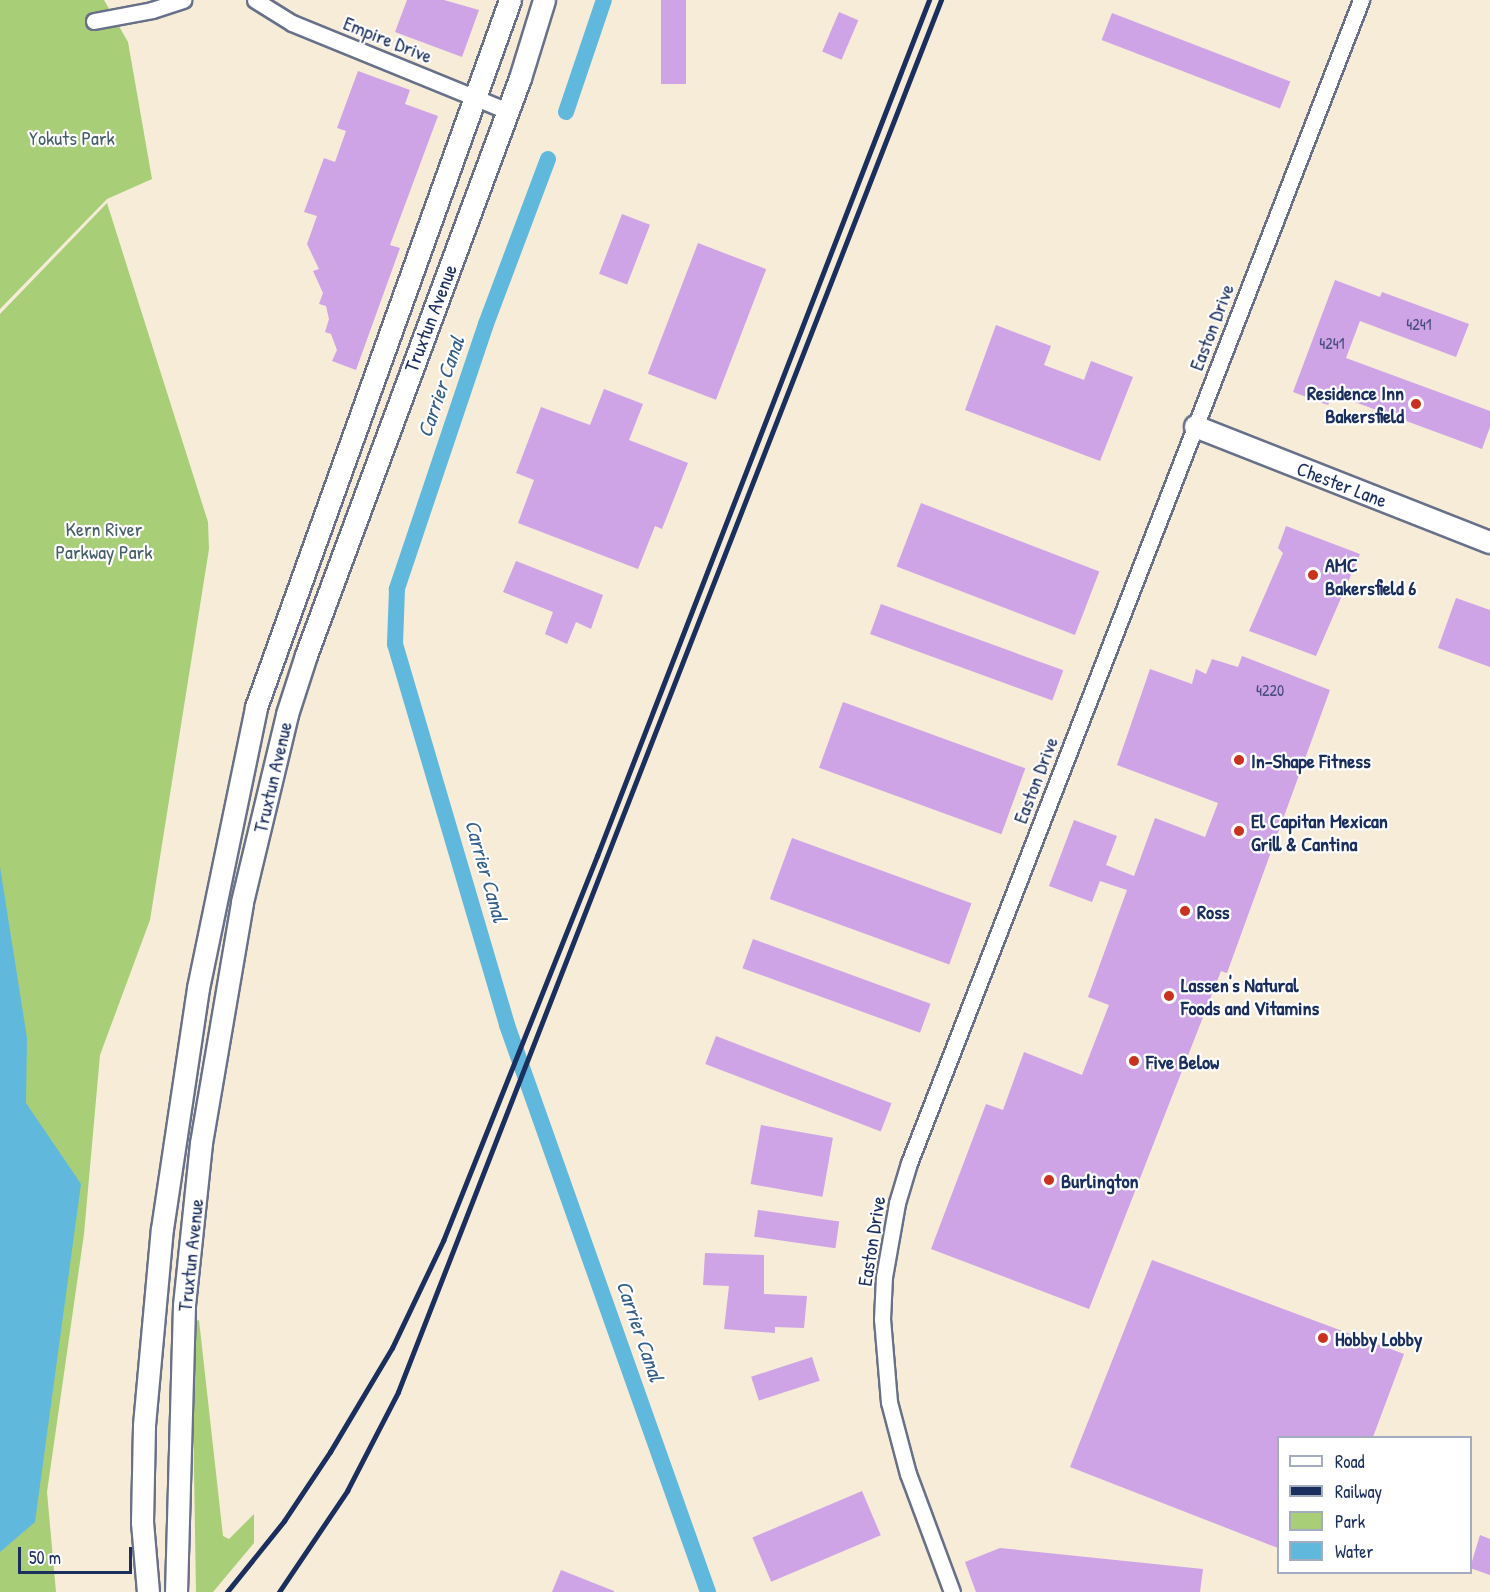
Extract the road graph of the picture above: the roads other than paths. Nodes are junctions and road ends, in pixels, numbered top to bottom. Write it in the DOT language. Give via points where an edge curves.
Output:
graph roads {
  1 [pos="183,0"];
  2 [pos="255,0"];
  3 [pos="510,0"];
  4 [pos="544,0"];
  5 [pos="1360,0"];
  6 [pos="94,21"];
  7 [pos="476,97"];
  8 [pos="508,111"];
  9 [pos="1195,426"];
  10 [pos="1490,542"];
  11 [pos="148,1592"];
  12 [pos="176,1592"];
  13 [pos="952,1592"];
  1 -- 6 [label="street"];
  2 -- 7 [label="street, Empire Drive" via="292,23"];
  3 -- 7 [label="main road, Truxtun Avenue"];
  4 -- 8 [label="main road, Truxtun Avenue"];
  5 -- 9 [label="street, Easton Drive"];
  7 -- 8 [label="street, Empire Drive"];
  7 -- 11 [label="main road, Truxtun Avenue" via="256,707 198,988 162,1229 144,1425 142,1521"];
  8 -- 12 [label="main road, Truxtun Avenue" via="286,714 242,902 201,1143 184,1305"];
  9 -- 10 [label="main road, Chester Lane"];
  9 -- 13 [label="street, Easton Drive" via="909,1163 890,1236 882,1319 889,1401 908,1474"];
}
